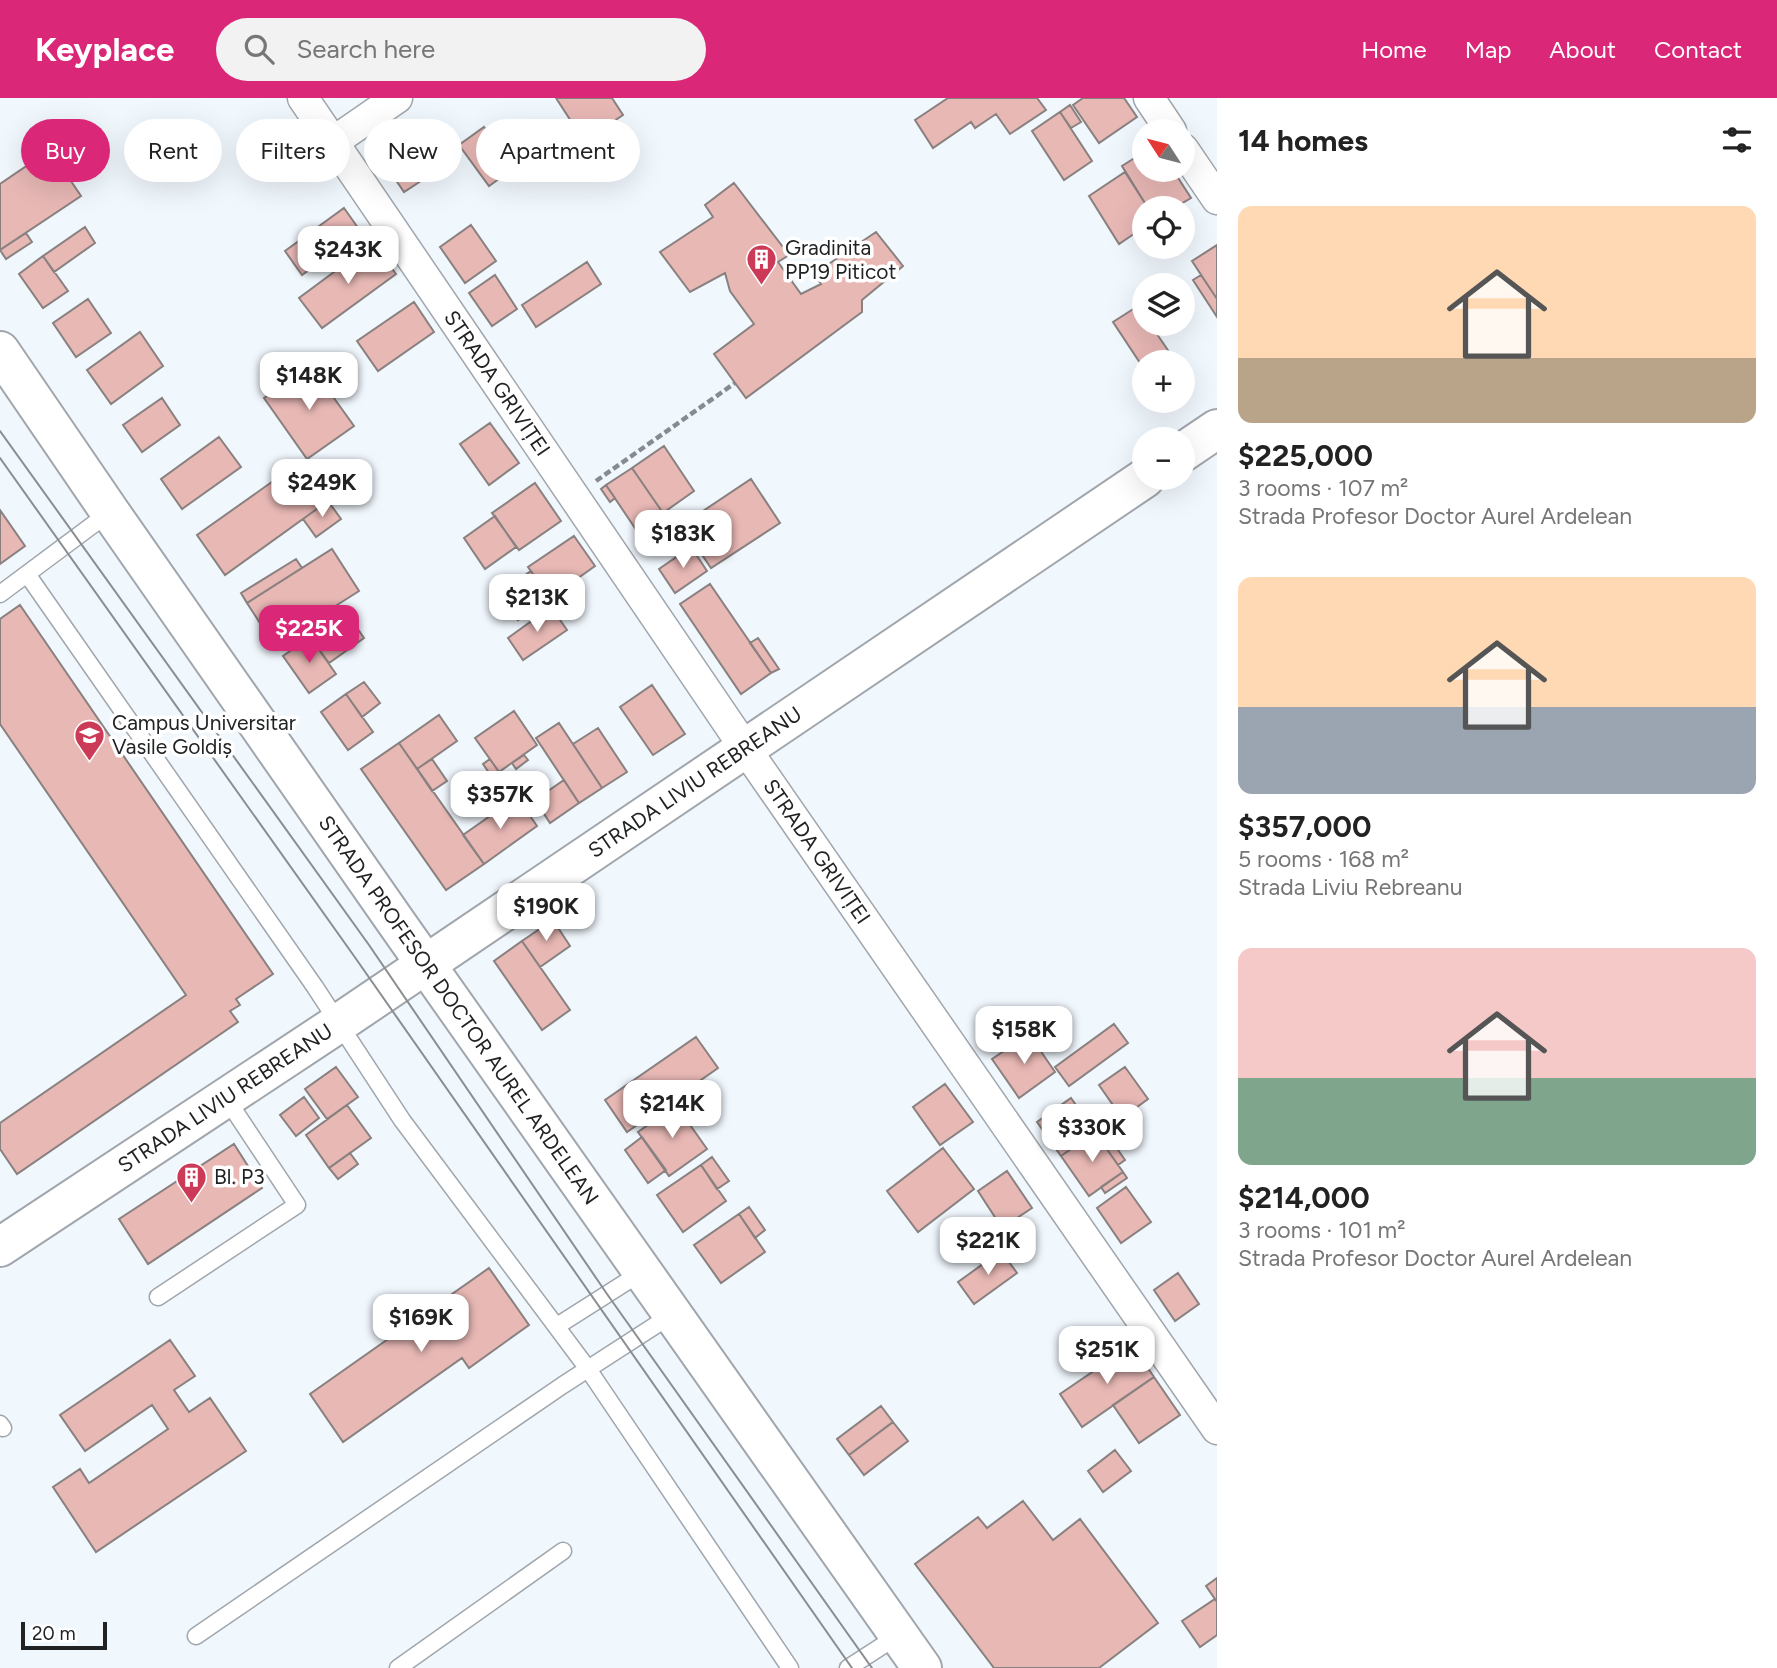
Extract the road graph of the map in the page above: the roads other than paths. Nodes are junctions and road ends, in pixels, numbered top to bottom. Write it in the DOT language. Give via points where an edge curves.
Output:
graph roads {
  1 [pos="303,98"];
  2 [pos="397,98"];
  3 [pos="1149,98"];
  4 [pos="317,119"];
  5 [pos="1163,119"];
  6 [pos="350,130"];
  7 [pos="350,167"];
  8 [pos="1195,167"];
  9 [pos="1217,199"];
  10 [pos="0,351"];
  11 [pos="1217,429"];
  12 [pos="1195,444"];
  13 [pos="1132,487"];
  14 [pos="110,512"];
  15 [pos="27,574"];
  16 [pos="0,594"];
  17 [pos="745,748"];
  18 [pos="426,964"];
  19 [pos="339,1023"];
  20 [pos="226,1098"];
  21 [pos="0,1247"];
  22 [pos="642,1272"];
  23 [pos="158,1297"];
  24 [pos="673,1314"];
  25 [pos="557,1326"];
  26 [pos="588,1369"];
  27 [pos="1217,1429"];
  28 [pos="563,1551"];
  29 [pos="899,1635"];
  30 [pos="196,1636"];
  31 [pos="398,1668"];
  32 [pos="790,1668"];
  33 [pos="848,1668"];
  34 [pos="922,1668"];
  1 -- 4 [label="street, STRADA GRIVIȚEI"];
  2 -- 6 [label="street"];
  3 -- 5 [label="street"];
  7 -- 17 [label="street, STRADA GRIVIȚEI"];
  8 -- 9 [label="street"];
  10 -- 14 [label="main road, STRADA PROFESOR DOCTOR AUREL ARDELEAN"];
  11 -- 12 [label="main road"];
  13 -- 17 [label="main road, STRADA LIVIU REBREANU"];
  14 -- 15 [label="lane"];
  14 -- 18 [label="main road, STRADA PROFESOR DOCTOR AUREL ARDELEAN"];
  15 -- 16 [label="lane"];
  15 -- 19 [label="lane"];
  17 -- 18 [label="main road, STRADA LIVIU REBREANU"];
  17 -- 27 [label="street, STRADA GRIVIȚEI"];
  18 -- 19 [label="main road, STRADA LIVIU REBREANU"];
  18 -- 22 [label="main road, STRADA PROFESOR DOCTOR AUREL ARDELEAN"];
  19 -- 20 [label="main road, STRADA LIVIU REBREANU"];
  19 -- 25 [label="lane" via="402,1119"];
  20 -- 21 [label="main road, STRADA LIVIU REBREANU"];
  20 -- 23 [label="lane" via="297,1205"];
  22 -- 24 [label="main road, STRADA PROFESOR DOCTOR AUREL ARDELEAN"];
  22 -- 25 [label="lane"];
  24 -- 26 [label="lane"];
  24 -- 29 [label="main road, STRADA PROFESOR DOCTOR AUREL ARDELEAN"];
  25 -- 26 [label="lane"];
  26 -- 30 [label="lane"];
  26 -- 32 [label="lane"];
  28 -- 31 [label="lane"];
  29 -- 33 [label="lane"];
  29 -- 34 [label="main road, STRADA PROFESOR DOCTOR AUREL ARDELEAN"];
}
